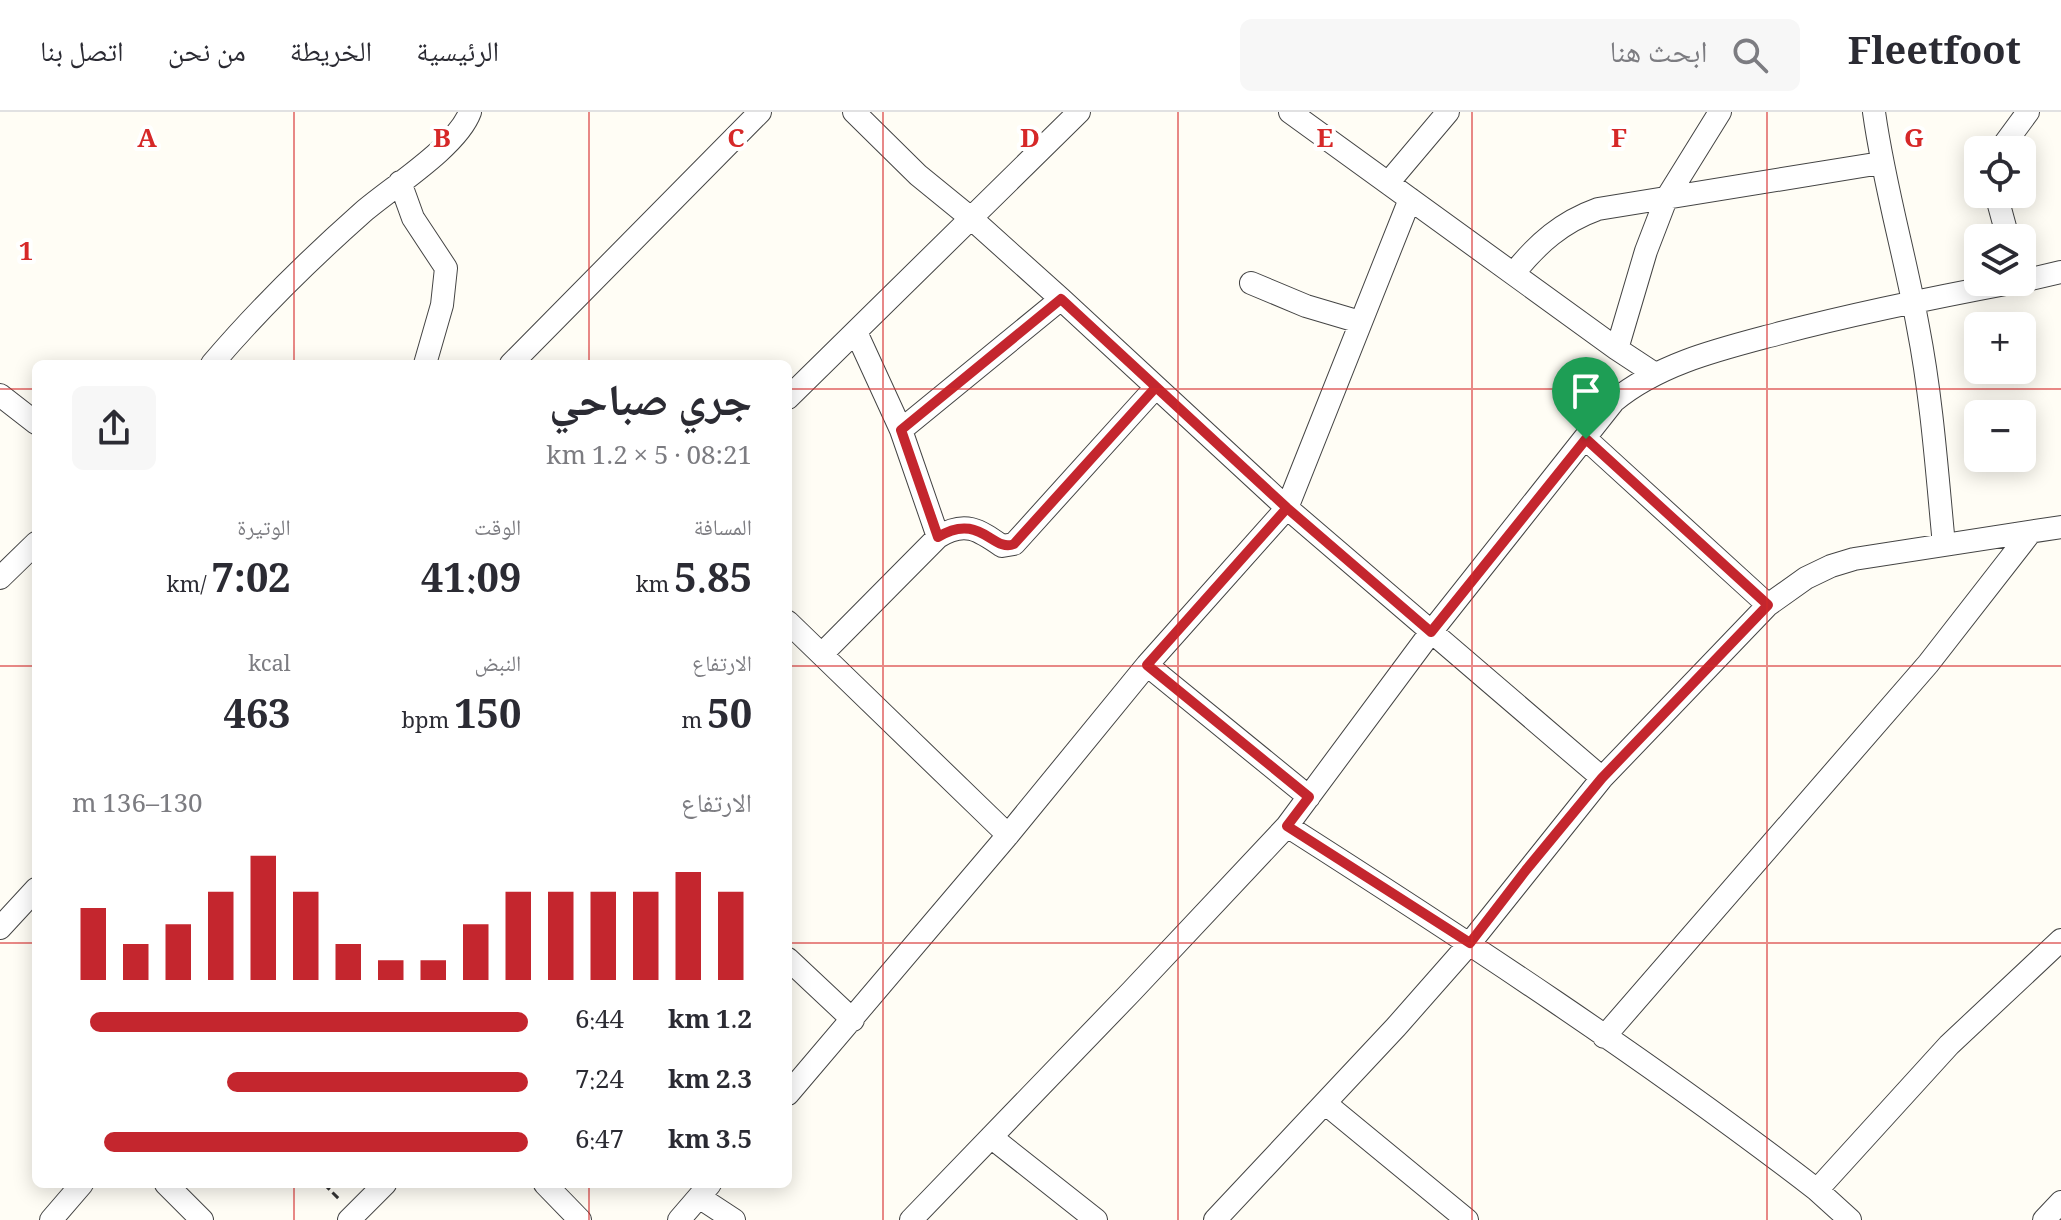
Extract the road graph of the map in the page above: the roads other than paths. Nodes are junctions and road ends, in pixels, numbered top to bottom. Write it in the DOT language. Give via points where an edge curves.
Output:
graph roads {
  1 [pos="470,112"];
  2 [pos="760,112"];
  3 [pos="854,112"];
  4 [pos="1079,112"];
  5 [pos="1290,112"];
  6 [pos="1720,112"];
  7 [pos="1874,112"];
  8 [pos="2028,112"];
  9 [pos="1444,114"];
  10 [pos="2010,136"];
  11 [pos="1881,163"];
  12 [pos="400,182"];
  13 [pos="1388,183"];
  14 [pos="1410,199"];
  15 [pos="1666,199"];
  16 [pos="972,219"];
  17 [pos="2061,272"];
  18 [pos="1514,273"];
  19 [pos="2036,278"];
  20 [pos="1251,283"];
  21 [pos="1964,292"];
  22 [pos="1061,299"];
  23 [pos="1914,301"];
  24 [pos="1360,322"];
  25 [pos="856,332"];
  26 [pos="1617,349"];
  27 [pos="216,360"];
  28 [pos="426,360"];
  29 [pos="522,360"];
  30 [pos="1655,374"];
  31 [pos="1156,387"];
  32 [pos="792,394"];
  33 [pos="0,395"];
  34 [pos="32,420"];
  35 [pos="901,430"];
  36 [pos="1586,439"];
  37 [pos="1287,508"];
  38 [pos="2061,527"];
  39 [pos="2030,533"];
  40 [pos="938,537"];
  41 [pos="1944,545"];
  42 [pos="32,547"];
  43 [pos="0,578"];
  44 [pos="1768,605"];
  45 [pos="792,626"];
  46 [pos="1431,632"];
  47 [pos="823,653"];
  48 [pos="1147,665"];
  49 [pos="1602,778"];
  50 [pos="1309,797"];
  51 [pos="1287,826"];
  52 [pos="1008,835"];
  53 [pos="32,893"];
  54 [pos="0,928"];
  55 [pos="2061,940"];
  56 [pos="1470,943"];
  57 [pos="792,963"];
  58 [pos="853,1020"];
  59 [pos="1604,1037"];
  60 [pos="792,1089"];
  61 [pos="1326,1104"];
  62 [pos="991,1137"];
  63 [pos="79,1188"];
  64 [pos="170,1188"];
  65 [pos="381,1188"];
  66 [pos="549,1188"];
  67 [pos="704,1190"];
  68 [pos="1817,1190"];
  69 [pos="2061,1202"];
  70 [pos="352,1217"];
  71 [pos="1844,1218"];
  72 [pos="51,1220"];
  73 [pos="202,1220"];
  74 [pos="580,1220"];
  75 [pos="679,1220"];
  76 [pos="734,1220"];
  77 [pos="911,1220"];
  78 [pos="1096,1220"];
  79 [pos="1215,1220"];
  80 [pos="1467,1220"];
  81 [pos="2044,1220"];
  1 -- 12 [label="street" via="449,140"];
  2 -- 29 [label="street"];
  3 -- 16 [label="street"];
  4 -- 16 [label="street"];
  5 -- 13 [label="street"];
  6 -- 15 [label="street"];
  7 -- 11 [label="street"];
  8 -- 10 [label="street"];
  9 -- 13 [label="street"];
  11 -- 15 [label="street"];
  11 -- 23 [label="street"];
  12 -- 27 [label="street" via="289,281"];
  12 -- 28 [label="street" via="413,218 446,268"];
  13 -- 14 [label="street"];
  14 -- 18 [label="street"];
  14 -- 24 [label="street"];
  15 -- 18 [label="street" via="1582,215 1543,241"];
  15 -- 26 [label="street"];
  16 -- 22 [label="street"];
  16 -- 25 [label="street"];
  17 -- 19 [label="street"];
  18 -- 26 [label="street"];
  20 -- 24 [label="street"];
  21 -- 23 [label="street"];
  22 -- 31 [label="street"];
  22 -- 35 [label="street"];
  23 -- 30 [label="street" via="1753,340"];
  23 -- 41 [label="street"];
  24 -- 37 [label="street"];
  25 -- 32 [label="street"];
  25 -- 35 [label="street"];
  26 -- 30 [label="street"];
  30 -- 36 [label="street" via="1614,401"];
  31 -- 37 [label="street"];
  31 -- 40 [label="street" via="1014,544 1002,546 972,529 954,529"];
  33 -- 34 [label="street"];
  35 -- 40 [label="street"];
  36 -- 44 [label="street"];
  36 -- 46 [label="street"];
  37 -- 46 [label="street"];
  37 -- 48 [label="street"];
  38 -- 39 [label="street"];
  39 -- 41 [label="street"];
  39 -- 59 [label="street" via="1918,676"];
  40 -- 47 [label="street"];
  41 -- 44 [label="street" via="1831,566"];
  42 -- 43 [label="street"];
  44 -- 49 [label="street"];
  45 -- 47 [label="street"];
  46 -- 49 [label="street"];
  46 -- 50 [label="street"];
  47 -- 52 [label="street"];
  48 -- 50 [label="street"];
  48 -- 52 [label="street"];
  49 -- 56 [label="street"];
  50 -- 51 [label="street"];
  51 -- 56 [label="street"];
  51 -- 62 [label="street"];
  52 -- 58 [label="street"];
  53 -- 54 [label="street"];
  55 -- 68 [label="street" via="1949,1045"];
  56 -- 59 [label="street"];
  56 -- 61 [label="street"];
  57 -- 58 [label="street"];
  58 -- 60 [label="street"];
  59 -- 68 [label="street"];
  61 -- 79 [label="street"];
  61 -- 80 [label="street"];
  62 -- 77 [label="street"];
  62 -- 78 [label="street"];
  63 -- 72 [label="street"];
  64 -- 73 [label="street"];
  65 -- 70 [label="street"];
  66 -- 74 [label="street"];
  67 -- 75 [label="street"];
  67 -- 76 [label="street"];
  68 -- 71 [label="street"];
  69 -- 81 [label="street"];
}
